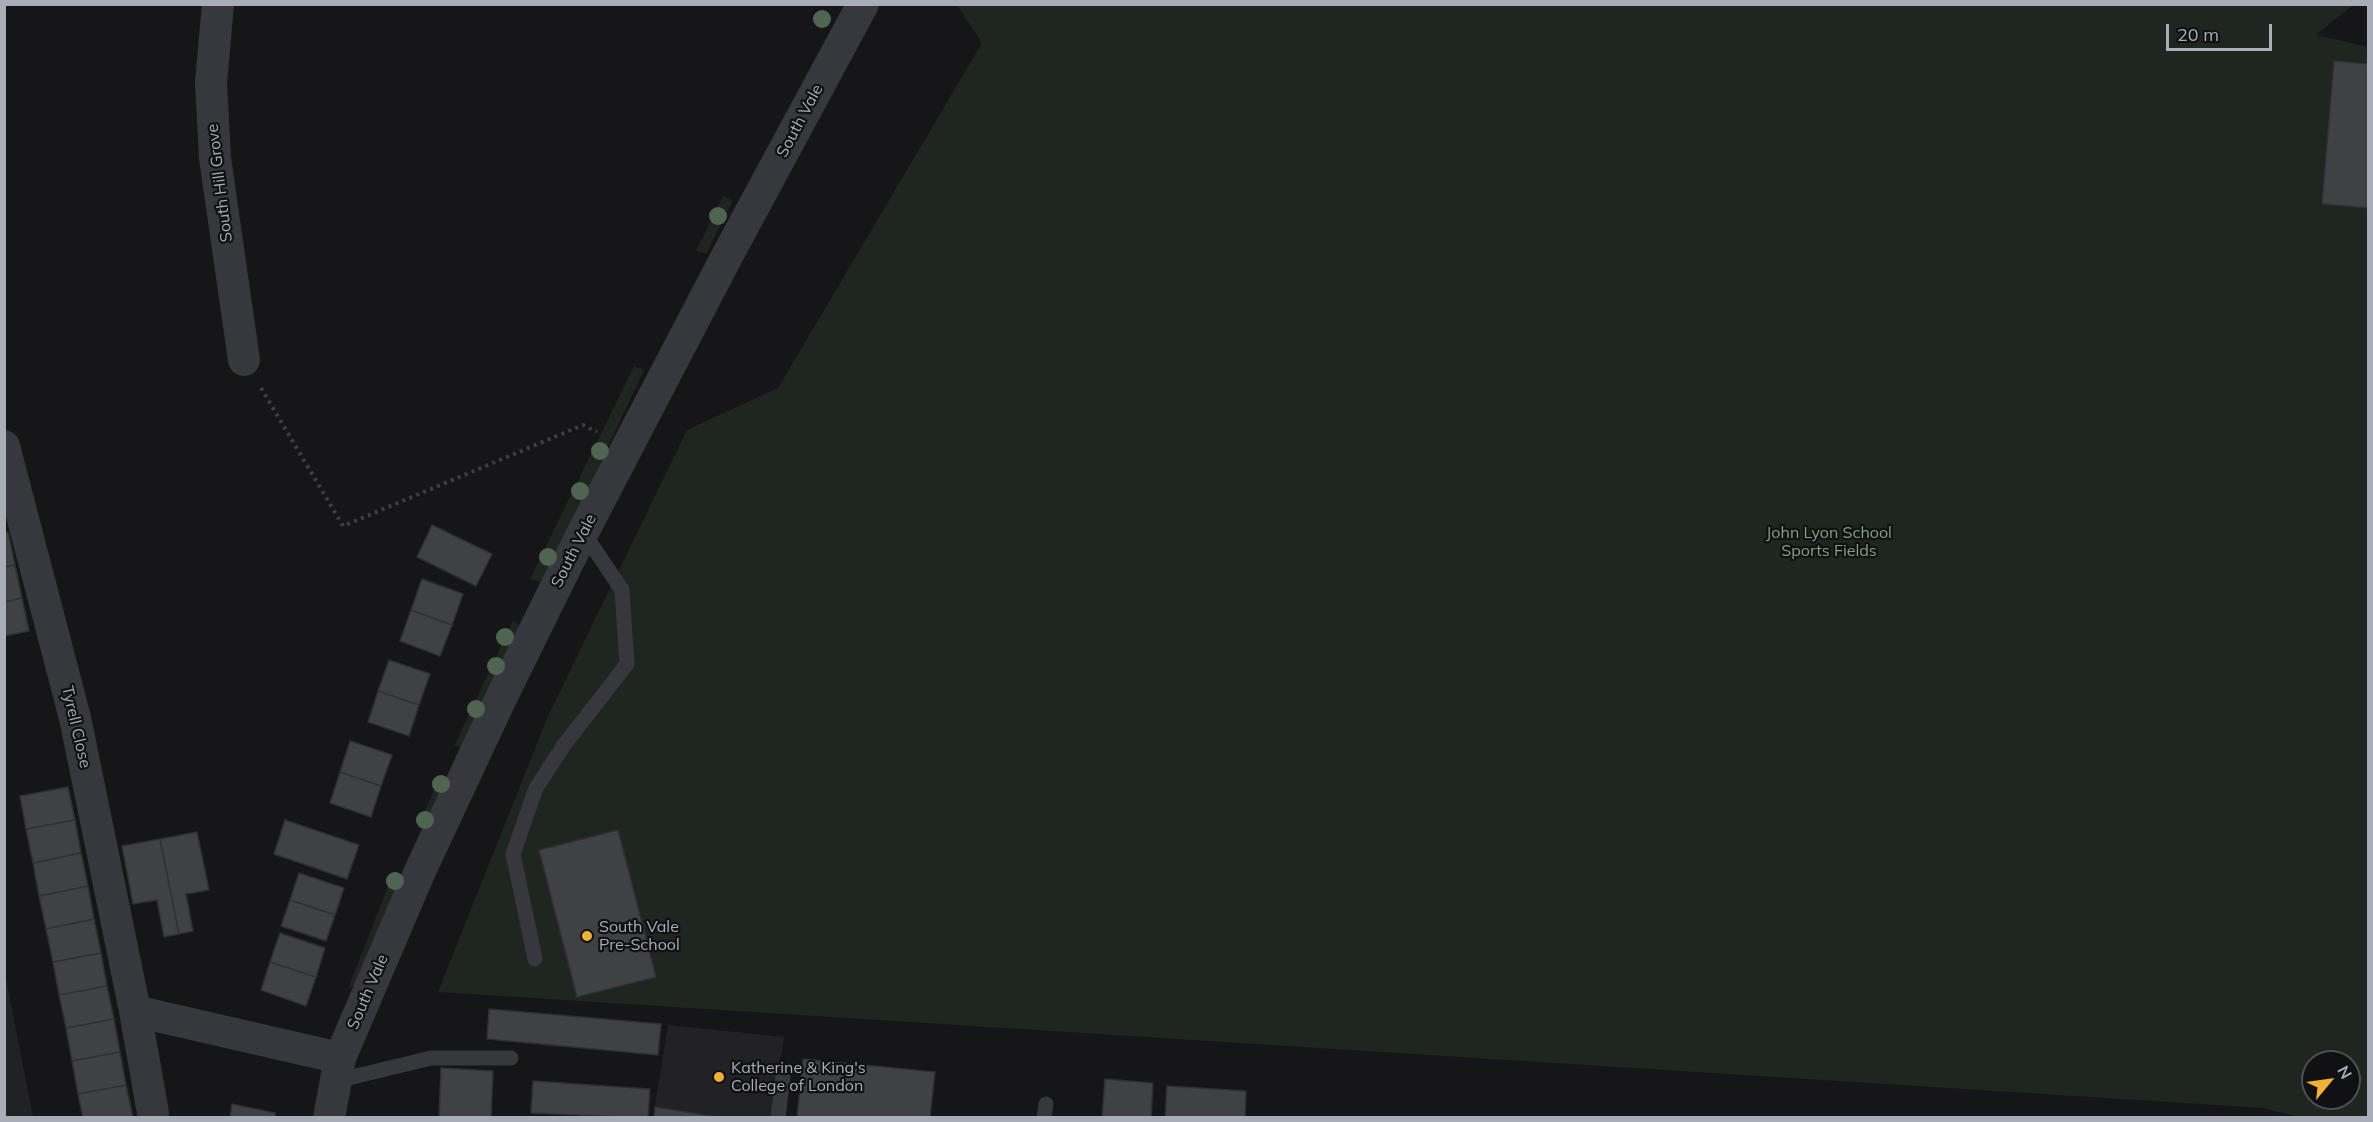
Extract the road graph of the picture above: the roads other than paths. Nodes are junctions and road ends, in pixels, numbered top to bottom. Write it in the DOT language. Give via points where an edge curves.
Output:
graph roads {
  1 [pos="218,4"];
  2 [pos="863,4"];
  3 [pos="244,360"];
  4 [pos="4,446"];
  5 [pos="583,532"];
  6 [pos="535,959"];
  7 [pos="135,1011"];
  8 [pos="510,1058"];
  9 [pos="338,1070"];
  10 [pos="783,1076"];
  11 [pos="153,1113"];
  12 [pos="329,1118"];
  13 [pos="778,1118"];
  1 -- 3 [label="street, South Hill Grove" via="211,83 215,158"];
  2 -- 5 [label="street, South Vale"];
  4 -- 7 [label="street, Tyrell Close" via="75,718"];
  5 -- 6 [label="lane" via="622,590 627,664 536,788 513,854"];
  5 -- 9 [label="street, South Vale" via="420,871"];
  7 -- 9 [label="street"];
  7 -- 11 [label="street, Tyrell Close"];
  8 -- 9 [label="lane" via="431,1058"];
  9 -- 12 [label="street, South Vale"];
  10 -- 13 [label="lane"];
}
